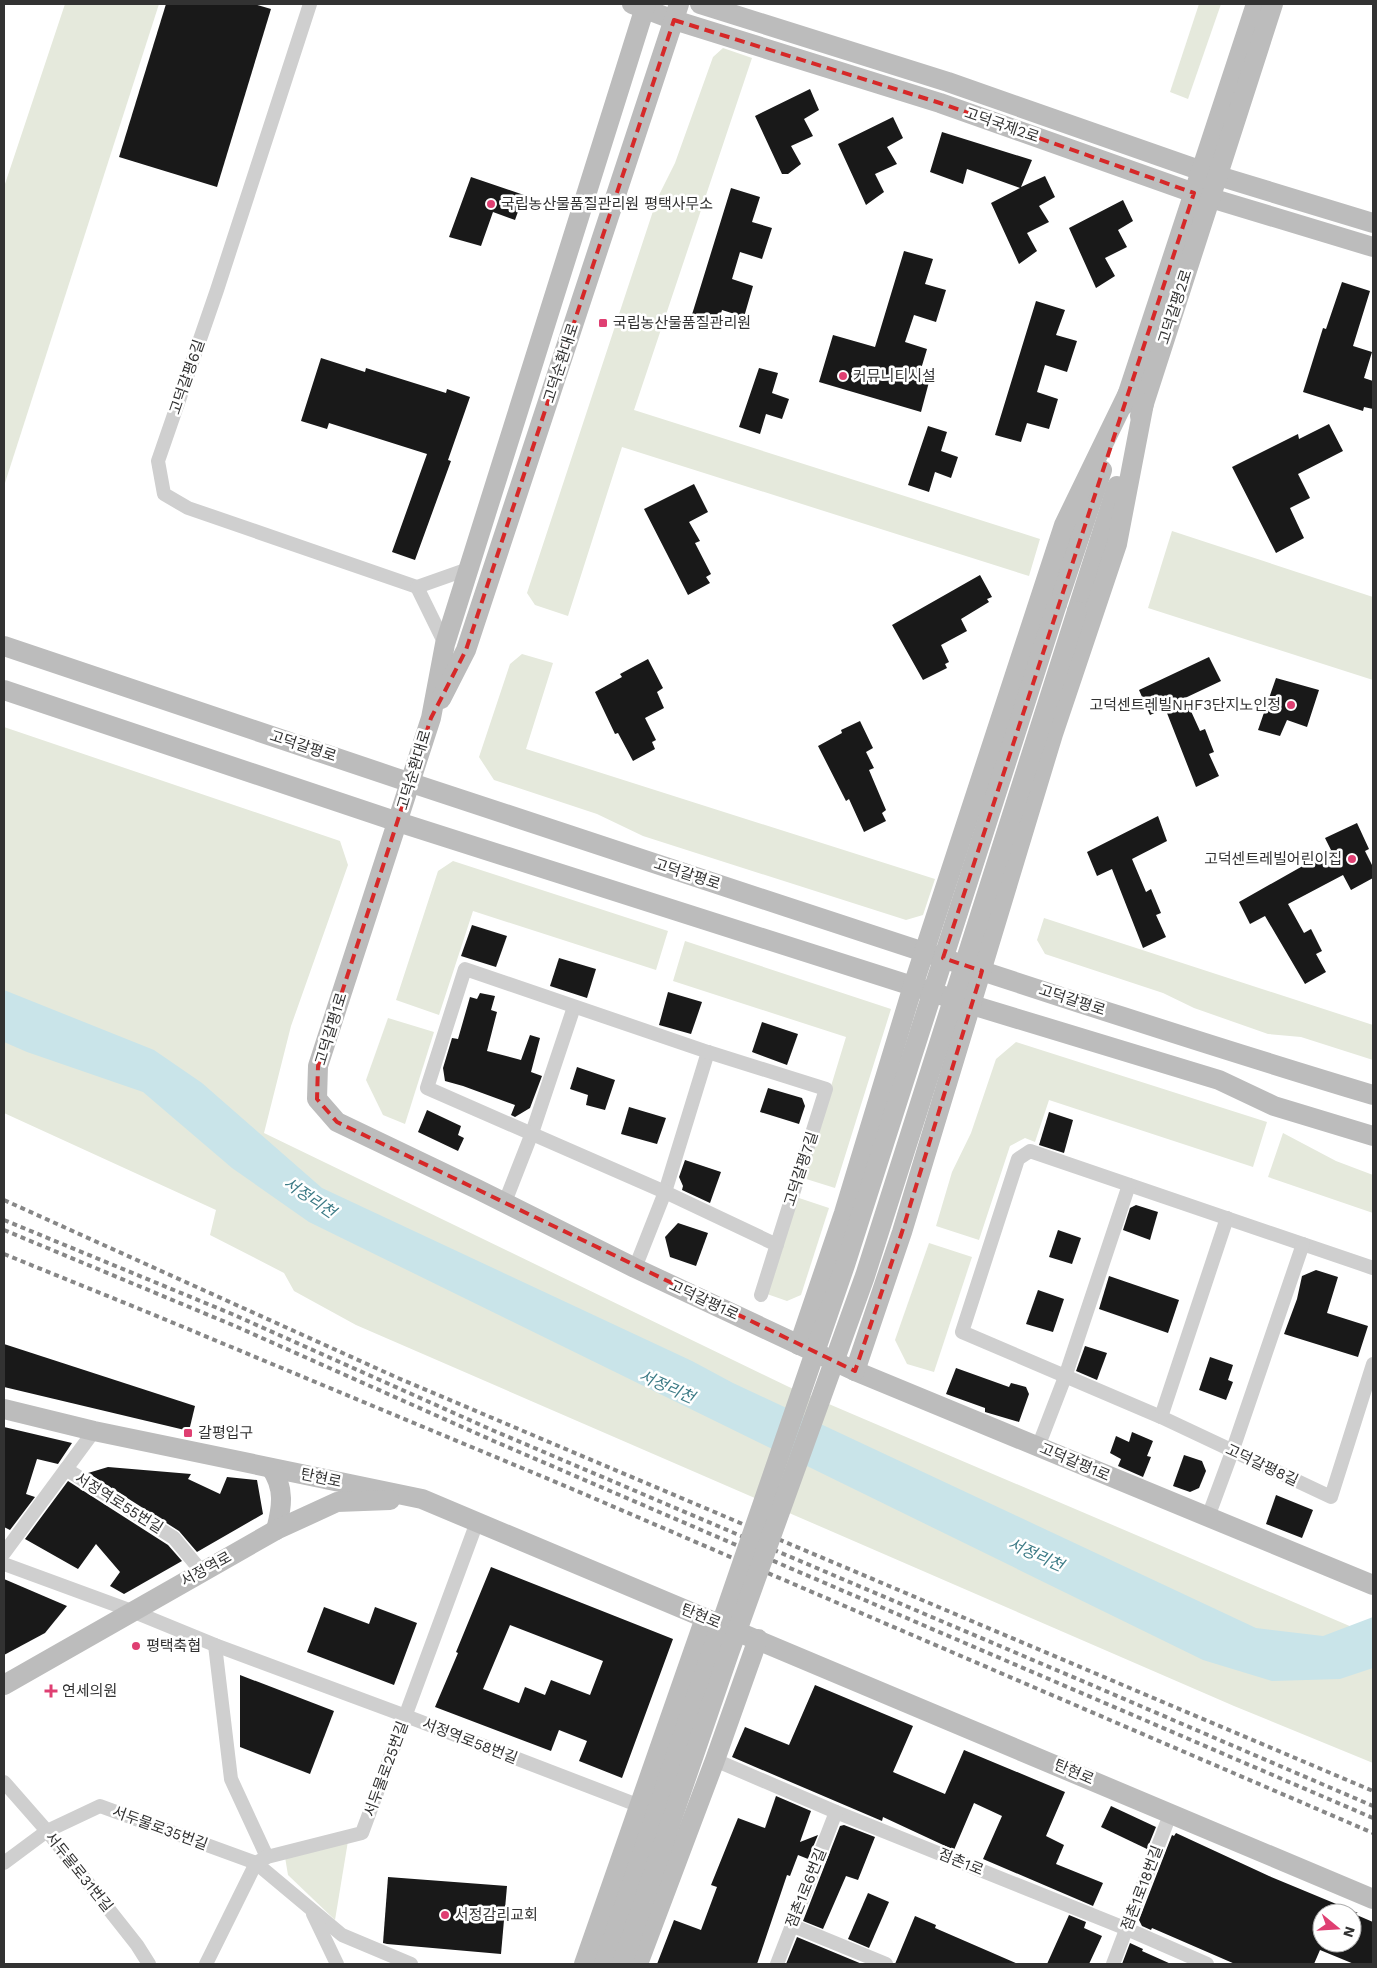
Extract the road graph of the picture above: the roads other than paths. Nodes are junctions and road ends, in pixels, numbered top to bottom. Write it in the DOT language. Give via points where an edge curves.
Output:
graph roads {
  1 [pos="310,4"];
  2 [pos="700,4"];
  3 [pos="1256,4"];
  4 [pos="1273,4"];
  5 [pos="640,6"];
  6 [pos="677,12"];
  7 [pos="1210,173"];
  8 [pos="1202,195"];
  9 [pos="1373,224"];
  10 [pos="1373,248"];
  11 [pos="1136,398"];
  12 [pos="468,569"];
  13 [pos="417,587"];
  14 [pos="445,644"];
  15 [pos="4,646"];
  16 [pos="4,690"];
  17 [pos="431,718"];
  18 [pos="411,783"];
  19 [pos="398,822"];
  20 [pos="924,952"];
  21 [pos="982,971"];
  22 [pos="913,986"];
  23 [pos="972,1005"];
  24 [pos="574,1006"];
  25 [pos="708,1052"];
  26 [pos="1373,1095"];
  27 [pos="532,1133"];
  28 [pos="1373,1136"];
  29 [pos="1129,1185"];
  30 [pos="665,1192"];
  31 [pos="505,1202"];
  32 [pos="844,1212"];
  33 [pos="1227,1218"];
  34 [pos="902,1232"];
  35 [pos="1303,1244"];
  36 [pos="777,1245"];
  37 [pos="635,1268"];
  38 [pos="1373,1268"];
  39 [pos="762,1296"];
  40 [pos="799,1345"];
  41 [pos="1373,1364"];
  42 [pos="855,1371"];
  43 [pos="1064,1377"];
  44 [pos="4,1410"];
  45 [pos="1161,1417"];
  46 [pos="94,1431"];
  47 [pos="1038,1447"];
  48 [pos="1232,1452"];
  49 [pos="270,1468"];
  50 [pos="66,1469"];
  51 [pos="422,1500"];
  52 [pos="1208,1517"];
  53 [pos="477,1522"];
  54 [pos="276,1530"];
  55 [pos="4,1553"];
  56 [pos="4,1564"];
  57 [pos="202,1572"];
  58 [pos="1373,1583"];
  59 [pos="132,1611"];
  60 [pos="705,1618"];
  61 [pos="758,1639"];
  62 [pos="215,1645"];
  63 [pos="4,1685"];
  64 [pos="406,1716"];
  65 [pos="715,1760"];
  66 [pos="4,1782"];
  67 [pos="640,1806"];
  68 [pos="836,1812"];
  69 [pos="1171,1812"];
  70 [pos="47,1831"];
  71 [pos="261,1860"];
  72 [pos="4,1863"];
  73 [pos="1373,1899"];
  74 [pos="312,1912"];
  75 [pos="791,1925"];
  76 [pos="1127,1929"];
  77 [pos="149,1964"];
  78 [pos="206,1964"];
  79 [pos="337,1964"];
  80 [pos="411,1964"];
  81 [pos="584,1964"];
  82 [pos="604,1964"];
  83 [pos="622,1964"];
  84 [pos="638,1964"];
  85 [pos="776,1964"];
  86 [pos="886,1964"];
  87 [pos="1113,1964"];
  88 [pos="1207,1964"];
  1 -- 13 [label="street, 고덕갈평6길" via="158,462 164,494 188,508"];
  2 -- 7 [label="street, 고덕국제2로" via="948,82"];
  3 -- 7 [label="street, 고덕갈평2로"];
  4 -- 7 [label="street, 고덕갈평2로"];
  5 -- 6 [label="street, 고덕국제2로"];
  5 -- 12 [label="street, 고덕순환대로"];
  6 -- 8 [label="street, 고덕국제2로"];
  6 -- 17 [label="street, 고덕순환대로" via="466,650"];
  7 -- 8 [label="street, 고덕갈평2로"];
  7 -- 9 [label="street, 고덕국제2로"];
  8 -- 10 [label="street, 고덕국제2로"];
  8 -- 11 [label="street, 고덕갈평2로"];
  11 -- 20 [label="street" via="1064,525"];
  11 -- 21 [label="street" via="1117,544 1053,734"];
  11 -- 82 [label="street, 고덕갈평2로, bridge" via="1057,604 845,1264"];
  11 -- 83 [label="street, 고덕갈평2로, bridge" via="1077,611 865,1276 732,1644"];
  12 -- 13 [label="street"];
  12 -- 14 [label="street, 고덕순환대로"];
  13 -- 14 [label="street"];
  14 -- 17 [label="street, 고덕순환대로"];
  15 -- 18 [label="street, 고덕갈평로"];
  16 -- 19 [label="street"];
  17 -- 18 [label="street, 고덕순환대로"];
  18 -- 19 [label="street, 고덕순환대로"];
  18 -- 20 [label="street, 고덕갈평로"];
  19 -- 22 [label="street"];
  19 -- 31 [label="street, 고덕갈평1로" via="318,1066 317,1099 337,1122"];
  20 -- 21 [label="street, 고덕갈평로"];
  20 -- 22 [label="street"];
  21 -- 23 [label="street"];
  21 -- 26 [label="street, 고덕갈평로"];
  22 -- 23 [label="street"];
  22 -- 32 [label="street"];
  23 -- 28 [label="street" via="1219,1080 1274,1106"];
  23 -- 34 [label="street"];
  24 -- 25 [label="street, 고덕갈평7길"];
  24 -- 27 [label="street"];
  24 -- 27 [label="street, 고덕갈평7길" via="465,969 427,1088"];
  25 -- 30 [label="street"];
  25 -- 36 [label="street, 고덕갈평7길" via="826,1089"];
  27 -- 30 [label="street, 고덕갈평7길"];
  27 -- 31 [label="street"];
  29 -- 33 [label="street, 고덕갈평8길"];
  29 -- 43 [label="street"];
  29 -- 43 [label="street, 고덕갈평8길" via="1030,1151 1018,1159 962,1332"];
  30 -- 36 [label="street, 고덕갈평7길"];
  30 -- 37 [label="street"];
  31 -- 37 [label="street, 고덕갈평1로"];
  32 -- 34 [label="street"];
  32 -- 40 [label="street"];
  33 -- 35 [label="street, 고덕갈평8길"];
  33 -- 45 [label="street"];
  34 -- 42 [label="street"];
  35 -- 38 [label="street, 고덕갈평8길"];
  35 -- 48 [label="street"];
  36 -- 39 [label="street"];
  37 -- 40 [label="street, 고덕갈평1로"];
  40 -- 42 [label="street, 고덕갈평1로"];
  41 -- 48 [label="street, 고덕갈평8길" via="1331,1497"];
  42 -- 47 [label="street, 고덕갈평1로"];
  43 -- 45 [label="street, 고덕갈평8길"];
  43 -- 47 [label="street"];
  44 -- 46 [label="street, 탄현로"];
  45 -- 48 [label="street, 고덕갈평8길"];
  46 -- 49 [label="street, 탄현로"];
  46 -- 50 [label="street"];
  47 -- 52 [label="street, 고덕갈평1로"];
  48 -- 52 [label="street"];
  49 -- 51 [label="street, 탄현로"];
  49 -- 54 [label="street" via="281,1488 282,1507"];
  50 -- 55 [label="street, 서정역로55번길"];
  50 -- 57 [label="street, 서정역로55번길" via="174,1538"];
  51 -- 53 [label="street, 탄현로"];
  51 -- 54 [label="street, 서정역로" via="337,1502"];
  52 -- 58 [label="street, 고덕갈평1로"];
  53 -- 60 [label="street, 탄현로"];
  53 -- 64 [label="street, 서두물로25번길"];
  54 -- 57 [label="street, 서정역로"];
  56 -- 59 [label="street, 서정역로58번길"];
  57 -- 59 [label="street, 서정역로"];
  59 -- 62 [label="street, 서정역로58번길"];
  59 -- 63 [label="street, 서정역로"];
  60 -- 61 [label="street, 탄현로"];
  60 -- 67 [label="street"];
  61 -- 65 [label="street"];
  61 -- 69 [label="street, 탄현로"];
  62 -- 64 [label="street, 서정역로58번길"];
  62 -- 71 [label="street" via="231,1779"];
  64 -- 67 [label="street, 서정역로58번길"];
  64 -- 71 [label="street, 서두물로25번길" via="362,1833"];
  65 -- 68 [label="street, 점촌1로"];
  65 -- 84 [label="street"];
  66 -- 70 [label="street, 서두물로31번길"];
  67 -- 81 [label="street"];
  68 -- 75 [label="street, 점촌1로6번길"];
  68 -- 76 [label="street, 점촌1로"];
  69 -- 73 [label="street, 탄현로"];
  69 -- 76 [label="street, 점촌1로18번길"];
  70 -- 71 [label="street, 서두물로35번길" via="100,1806"];
  70 -- 72 [label="street, 서두물로35번길"];
  70 -- 77 [label="street, 서두물로31번길"];
  71 -- 74 [label="street, 서두물로35번길"];
  71 -- 78 [label="street"];
  74 -- 79 [label="street, 서두물로35번길"];
  74 -- 80 [label="street, 서두물로35번길" via="342,1935"];
  75 -- 85 [label="street, 점촌1로6번길"];
  75 -- 86 [label="street"];
  76 -- 87 [label="street, 점촌1로18번길"];
  76 -- 88 [label="street, 점촌1로"];
}
